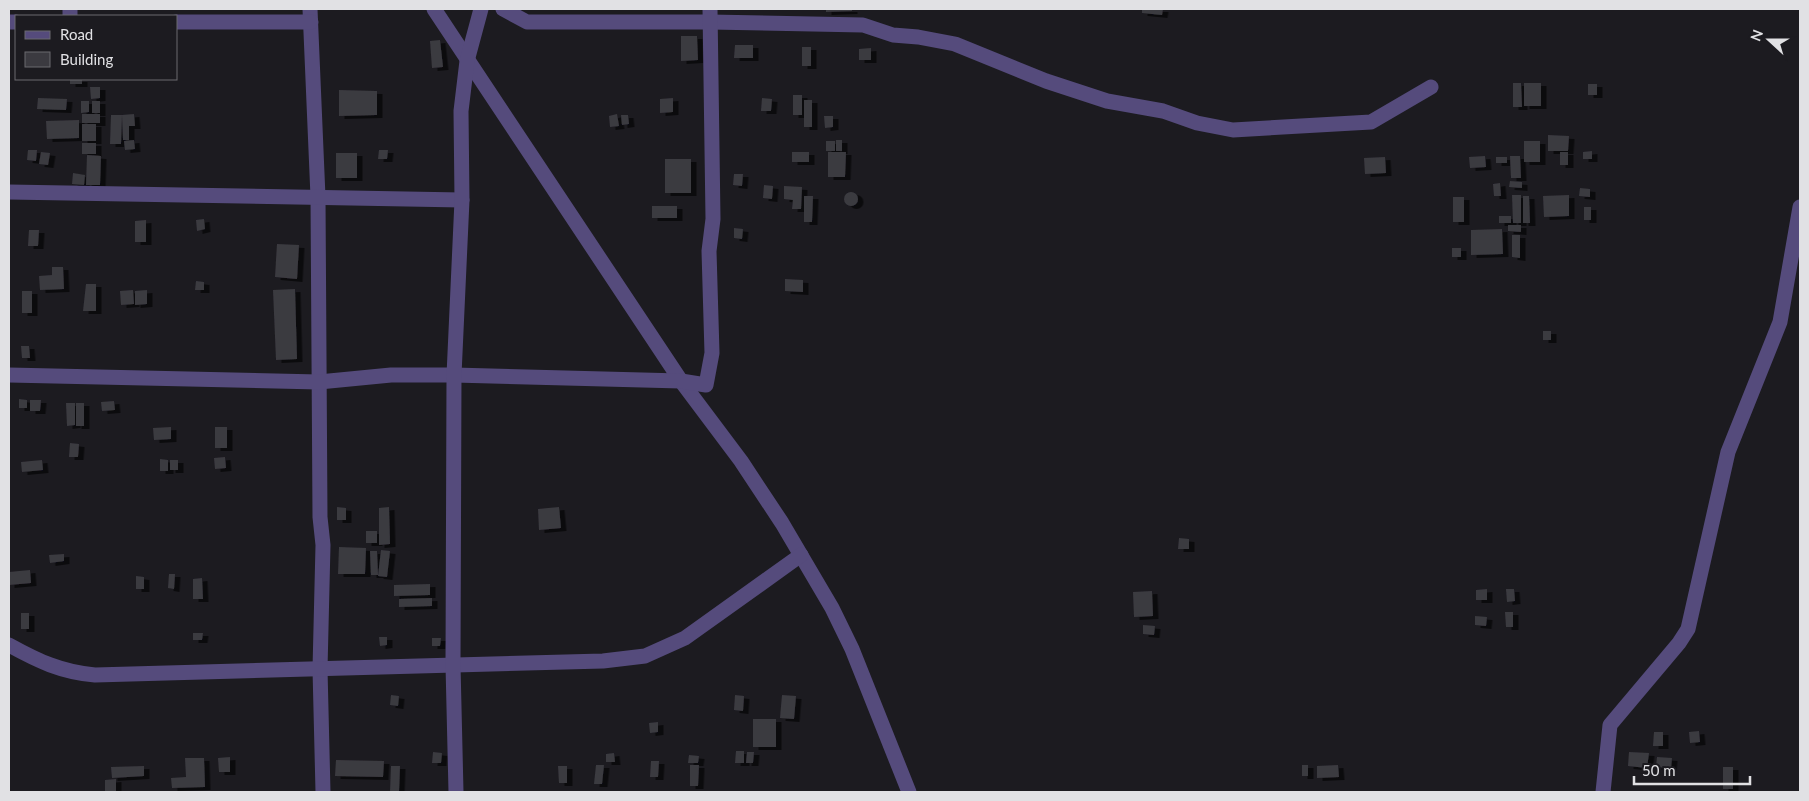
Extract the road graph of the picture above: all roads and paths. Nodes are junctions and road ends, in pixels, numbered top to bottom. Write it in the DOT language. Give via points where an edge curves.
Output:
graph roads {
  1 [pos="434,9"];
  2 [pos="481,9"];
  3 [pos="503,9"];
  4 [pos="311,15"];
  5 [pos="710,15"];
  6 [pos="178,22"];
  7 [pos="467,62"];
  8 [pos="1431,87"];
  9 [pos="9,192"];
  10 [pos="318,197"];
  11 [pos="462,200"];
  12 [pos="1800,206"];
  13 [pos="9,375"];
  14 [pos="454,375"];
  15 [pos="681,381"];
  16 [pos="319,382"];
  17 [pos="801,555"];
  18 [pos="9,645"];
  19 [pos="453,665"];
  20 [pos="320,669"];
  21 [pos="323,792"];
  22 [pos="456,792"];
  23 [pos="909,792"];
  24 [pos="1603,792"];
  1 -- 7 [label="street"];
  2 -- 7 [label="street"];
  3 -- 5 [label="street" via="527,22"];
  4 -- 6 [label="street"];
  4 -- 10 [label="street"];
  5 -- 8 [label="street" via="864,25 893,35 956,44 1046,81 1107,101 1163,111 1197,123 1233,130 1371,122"];
  5 -- 15 [label="street" via="712,353 706,385"];
  7 -- 11 [label="street" via="461,112"];
  7 -- 15 [label="street"];
  9 -- 10 [label="street"];
  10 -- 11 [label="street"];
  10 -- 16 [label="street"];
  11 -- 14 [label="street"];
  12 -- 24 [label="street" via="1778,331 1728,452 1688,628 1610,725"];
  13 -- 16 [label="street"];
  14 -- 15 [label="street"];
  14 -- 16 [label="street" via="391,375"];
  14 -- 19 [label="street"];
  15 -- 17 [label="street" via="741,461"];
  16 -- 20 [label="street" via="323,545"];
  17 -- 19 [label="street" via="685,638 645,656 604,662"];
  17 -- 23 [label="street" via="852,649"];
  18 -- 20 [label="street" via="70,673 95,675"];
  19 -- 20 [label="street"];
  19 -- 22 [label="street"];
  20 -- 21 [label="street"];
}
